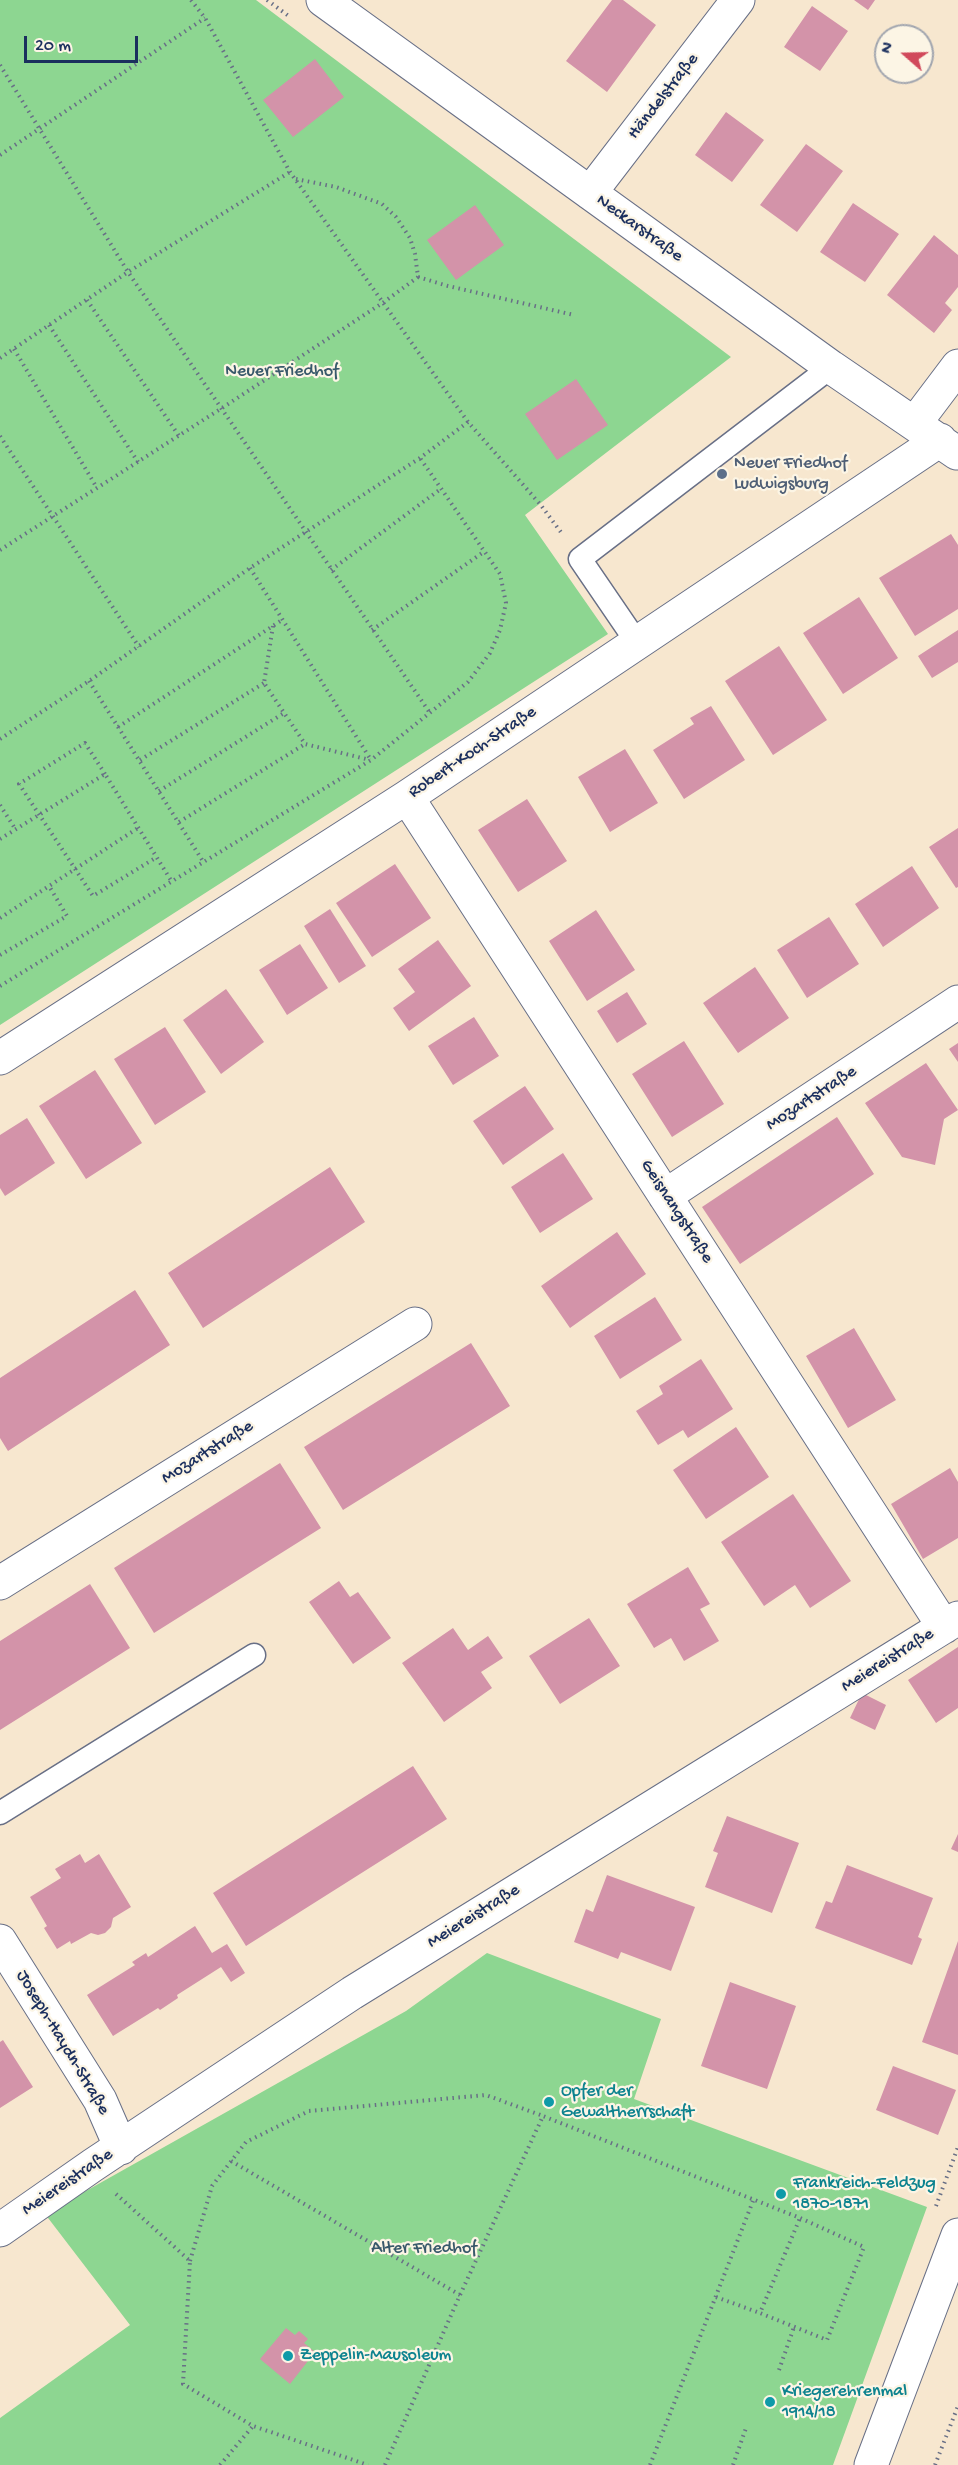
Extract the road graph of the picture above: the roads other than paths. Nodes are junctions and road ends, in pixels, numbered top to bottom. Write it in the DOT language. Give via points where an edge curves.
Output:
graph roads {
  1 [pos="323,0"];
  2 [pos="738,0"];
  3 [pos="590,193"];
  4 [pos="958,366"];
  5 [pos="831,367"];
  6 [pos="938,439"];
  7 [pos="638,644"];
  8 [pos="407,797"];
  9 [pos="958,1002"];
  10 [pos="0,1058"];
  11 [pos="665,1196"];
  12 [pos="415,1324"];
  13 [pos="0,1583"];
  14 [pos="951,1623"];
  15 [pos="254,1655"];
  16 [pos="0,1813"];
  17 [pos="0,1941"];
  18 [pos="121,2148"];
  19 [pos="0,2230"];
  20 [pos="958,2235"];
  21 [pos="871,2465"];
  1 -- 3 [label="street, Neckarstraße"];
  2 -- 3 [label="street, Händelstraße"];
  3 -- 5 [label="street, Neckarstraße"];
  4 -- 6 [label="street, Robert-Koch-Straße"];
  5 -- 6 [label="street, Neckarstraße"];
  5 -- 7 [label="lane" via="580,559"];
  6 -- 7 [label="street, Robert-Koch-Straße"];
  7 -- 8 [label="street, Robert-Koch-Straße"];
  8 -- 10 [label="street, Robert-Koch-Straße"];
  8 -- 11 [label="street, Geisnangstraße"];
  9 -- 11 [label="street, Mozartstraße"];
  11 -- 14 [label="street, Geisnangstraße"];
  12 -- 13 [label="street, Mozartstraße"];
  14 -- 18 [label="street, Meiereistraße" via="352,1993"];
  15 -- 16 [label="lane"];
  17 -- 18 [label="street, Joseph-Haydn-Straße" via="100,2100"];
  18 -- 19 [label="street, Meiereistraße"];
  20 -- 21 [label="street"];
}
